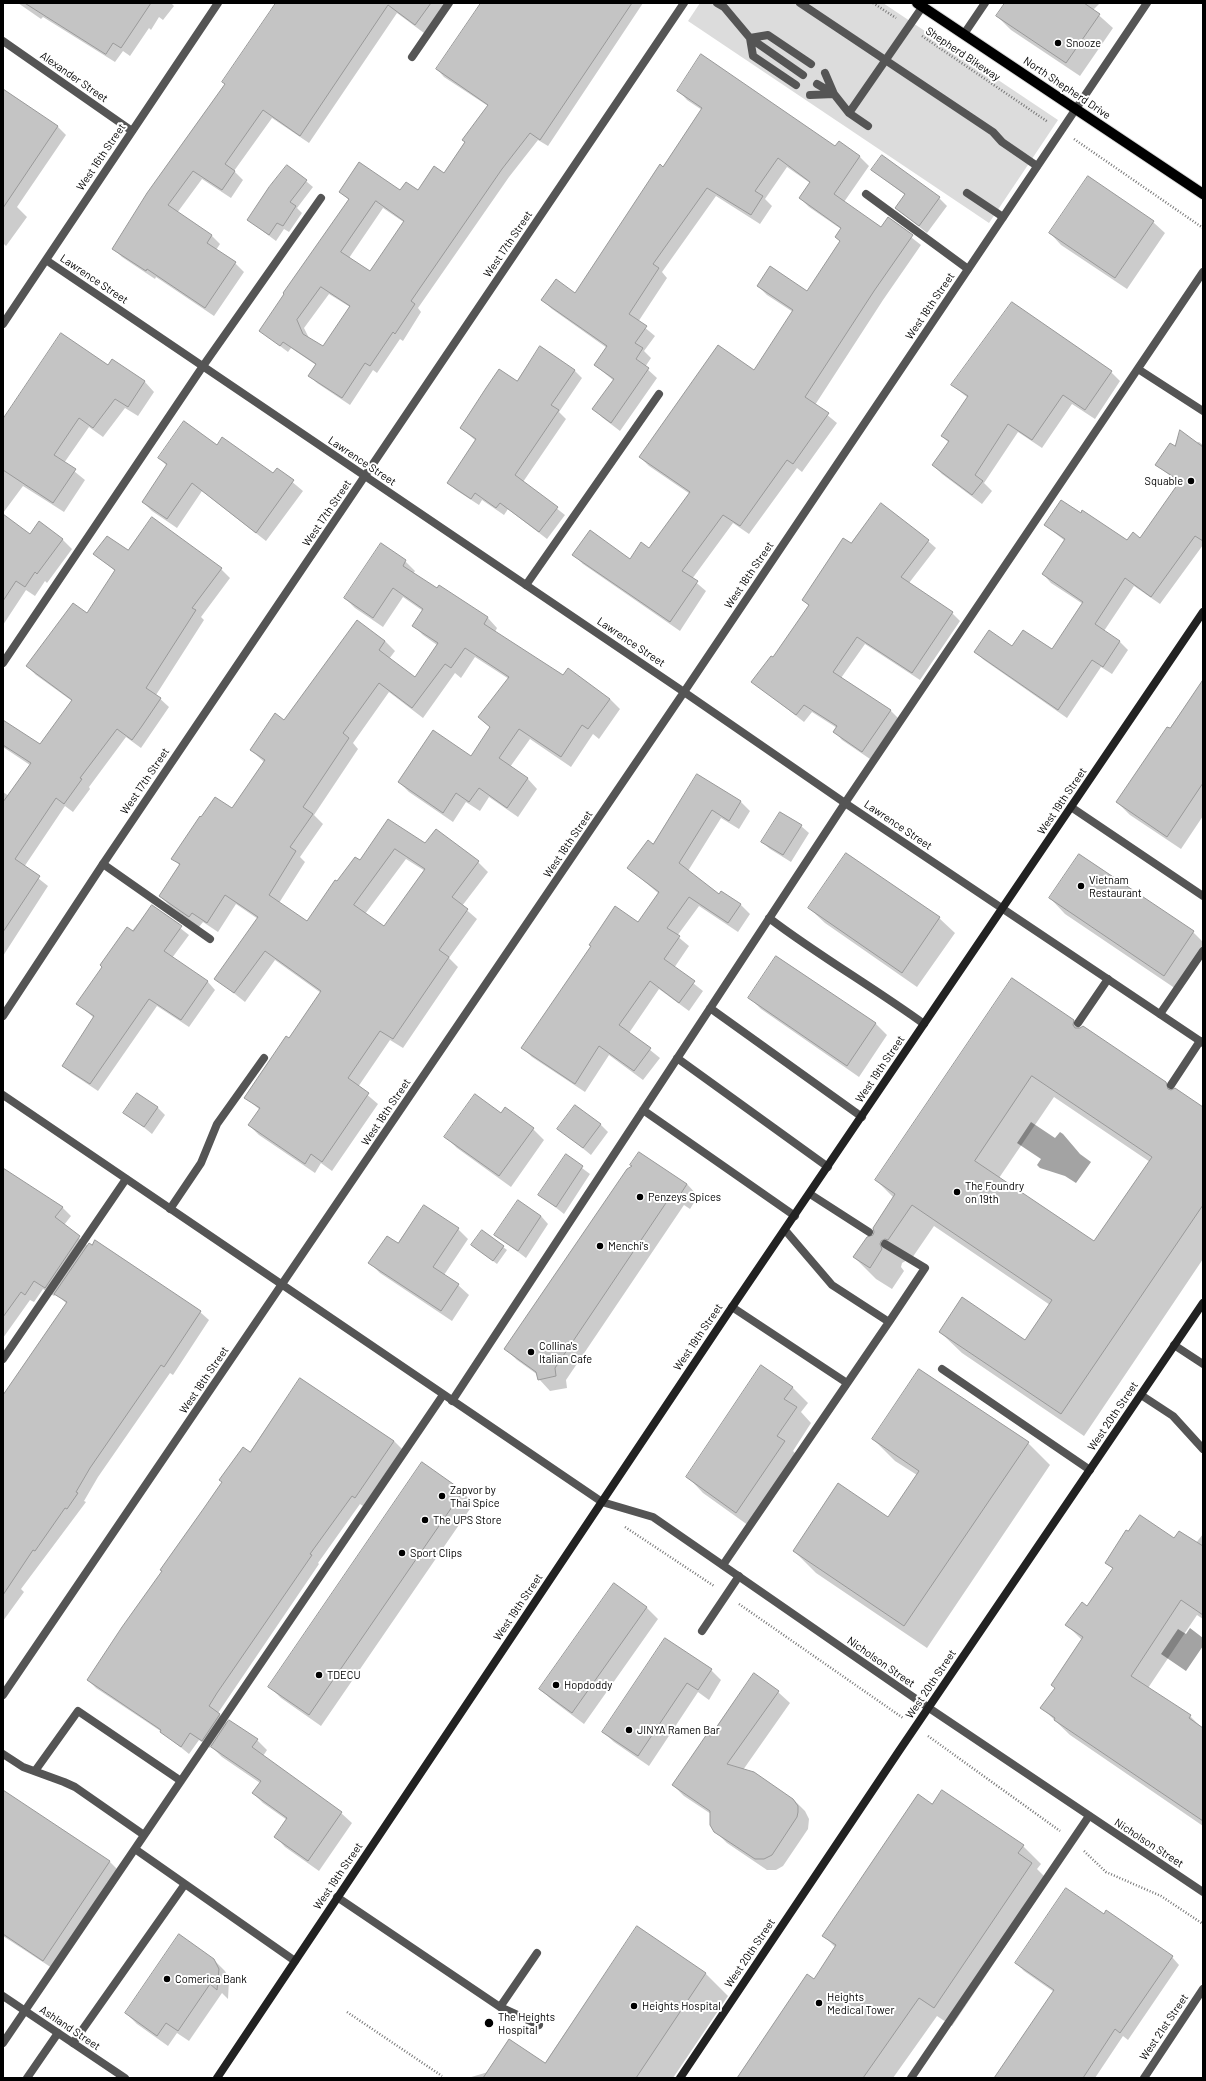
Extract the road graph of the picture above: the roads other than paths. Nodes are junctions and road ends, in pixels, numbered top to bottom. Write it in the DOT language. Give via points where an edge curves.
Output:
graph roads {
  1 [pos="218,3"];
  2 [pos="449,3"];
  3 [pos="684,3"];
  4 [pos="717,3"];
  5 [pos="800,3"];
  6 [pos="985,3"];
  7 [pos="1147,3"];
  8 [pos="920,5"];
  9 [pos="964,34"];
  10 [pos="750,38"];
  11 [pos="3,41"];
  12 [pos="412,57"];
  13 [pos="885,60"];
  14 [pos="812,64"];
  15 [pos="825,72"];
  16 [pos="803,75"];
  17 [pos="817,84"];
  18 [pos="796,85"];
  19 [pos="834,94"];
  20 [pos="810,95"];
  21 [pos="1076,108"];
  22 [pos="849,113"];
  23 [pos="868,126"];
  24 [pos="132,131"];
  25 [pos="1038,166"];
  26 [pos="967,193"];
  27 [pos="866,194"];
  28 [pos="1203,194"];
  29 [pos="321,198"];
  30 [pos="1003,217"];
  31 [pos="46,260"];
  32 [pos="968,269"];
  33 [pos="1203,272"];
  34 [pos="3,324"];
  35 [pos="203,366"];
  36 [pos="1138,369"];
  37 [pos="659,394"];
  38 [pos="1203,411"];
  39 [pos="365,476"];
  40 [pos="526,585"];
  41 [pos="1203,612"];
  42 [pos="3,663"];
  43 [pos="684,692"];
  44 [pos="845,803"];
  45 [pos="1071,807"];
  46 [pos="103,864"];
  47 [pos="1203,896"];
  48 [pos="1003,908"];
  49 [pos="769,918"];
  50 [pos="210,939"];
  51 [pos="1203,951"];
  52 [pos="1200,961"];
  53 [pos="1108,979"];
  54 [pos="710,1008"];
  55 [pos="1160,1014"];
  56 [pos="3,1016"];
  57 [pos="1078,1023"];
  58 [pos="924,1024"];
  59 [pos="1202,1042"];
  60 [pos="264,1058"];
  61 [pos="677,1058"];
  62 [pos="1171,1085"];
  63 [pos="3,1095"];
  64 [pos="643,1110"];
  65 [pos="862,1117"];
  66 [pos="828,1167"];
  67 [pos="126,1179"];
  68 [pos="810,1194"];
  69 [pos="170,1209"];
  70 [pos="795,1216"];
  71 [pos="785,1230"];
  72 [pos="870,1232"];
  73 [pos="885,1244"];
  74 [pos="282,1285"];
  75 [pos="1203,1303"];
  76 [pos="732,1307"];
  77 [pos="889,1322"];
  78 [pos="1174,1345"];
  79 [pos="3,1359"];
  80 [pos="1203,1364"];
  81 [pos="942,1369"];
  82 [pos="847,1383"];
  83 [pos="443,1395"];
  84 [pos="1141,1395"];
  85 [pos="452,1401"];
  86 [pos="1203,1449"];
  87 [pos="1090,1470"];
  88 [pos="602,1502"];
  89 [pos="722,1565"];
  90 [pos="739,1576"];
  91 [pos="702,1631"];
  92 [pos="3,1695"];
  93 [pos="929,1708"];
  94 [pos="3,1754"];
  95 [pos="35,1771"];
  96 [pos="181,1781"];
  97 [pos="1089,1816"];
  98 [pos="144,1835"];
  99 [pos="135,1849"];
  100 [pos="185,1884"];
  101 [pos="1203,1892"];
  102 [pos="337,1897"];
  103 [pos="537,1953"];
  104 [pos="295,1961"];
  105 [pos="1203,1989"];
  106 [pos="3,1996"];
  107 [pos="500,2007"];
  108 [pos="25,2011"];
  109 [pos="539,2025"];
  110 [pos="58,2033"];
  111 [pos="3,2043"];
  112 [pos="72,2043"];
  113 [pos="27,2078"];
  114 [pos="125,2078"];
  115 [pos="217,2078"];
  116 [pos="680,2078"];
  117 [pos="911,2078"];
  118 [pos="1144,2078"];
  1 -- 24 [label="street, West 16th Street"];
  2 -- 12 [label="street"];
  3 -- 39 [label="street, West 17th Street"];
  4 -- 10 [label="street" via="724,7"];
  5 -- 13 [label="street"];
  6 -- 9 [label="street"];
  7 -- 21 [label="street, West 18th Street"];
  8 -- 9 [label="main road, North Shepherd Drive"];
  8 -- 13 [label="street"];
  9 -- 21 [label="main road, North Shepherd Drive"];
  10 -- 14 [label="street" via="768,35"];
  10 -- 16 [label="street"];
  10 -- 18 [label="street" via="753,56"];
  11 -- 24 [label="street, Alexander Street"];
  13 -- 22 [label="street"];
  13 -- 25 [label="street"];
  15 -- 19 [label="street"];
  17 -- 19 [label="street"];
  19 -- 20 [label="street"];
  19 -- 22 [label="street"];
  21 -- 25 [label="street, West 18th Street"];
  21 -- 28 [label="main road, North Shepherd Drive"];
  22 -- 23 [label="street"];
  24 -- 31 [label="street, West 16th Street"];
  25 -- 30 [label="street, West 18th Street"];
  26 -- 30 [label="street"];
  27 -- 32 [label="street"];
  29 -- 35 [label="street"];
  30 -- 32 [label="street, West 18th Street"];
  31 -- 34 [label="street, West 16th Street"];
  31 -- 35 [label="street, Lawrence Street"];
  32 -- 43 [label="street, West 18th Street"];
  33 -- 36 [label="street"];
  35 -- 39 [label="street, Lawrence Street"];
  35 -- 42 [label="street"];
  36 -- 38 [label="street"];
  36 -- 44 [label="street"];
  37 -- 40 [label="street"];
  39 -- 40 [label="street, Lawrence Street"];
  39 -- 46 [label="street, West 17th Street"];
  40 -- 43 [label="street, Lawrence Street"];
  41 -- 45 [label="street, West 19th Street"];
  43 -- 44 [label="street, Lawrence Street"];
  43 -- 74 [label="street, West 18th Street"];
  44 -- 48 [label="street, Lawrence Street"];
  44 -- 49 [label="street"];
  45 -- 47 [label="street"];
  45 -- 48 [label="street, West 19th Street"];
  46 -- 50 [label="street"];
  46 -- 56 [label="street, West 17th Street"];
  48 -- 53 [label="street, Lawrence Street"];
  48 -- 58 [label="street, West 19th Street"];
  49 -- 54 [label="street"];
  49 -- 58 [label="street"];
  51 -- 52 [label="street"];
  52 -- 55 [label="street"];
  53 -- 55 [label="street, Lawrence Street"];
  53 -- 57 [label="street"];
  54 -- 61 [label="street"];
  54 -- 65 [label="street"];
  55 -- 59 [label="street, Lawrence Street"];
  58 -- 65 [label="street, West 19th Street"];
  59 -- 62 [label="street"];
  60 -- 69 [label="street" via="217,1124 201,1163"];
  61 -- 64 [label="street"];
  61 -- 66 [label="street"];
  63 -- 67 [label="street, Nicholson Street"];
  64 -- 70 [label="street"];
  64 -- 85 [label="street"];
  65 -- 66 [label="street, West 19th Street"];
  66 -- 68 [label="street, West 19th Street"];
  67 -- 69 [label="street, Nicholson Street"];
  67 -- 79 [label="street"];
  68 -- 70 [label="street, West 19th Street"];
  68 -- 72 [label="street"];
  69 -- 74 [label="street, Nicholson Street"];
  70 -- 71 [label="street, West 19th Street"];
  71 -- 76 [label="street, West 19th Street"];
  71 -- 77 [label="street" via="832,1284"];
  73 -- 77 [label="street" via="925,1268"];
  74 -- 83 [label="street, Nicholson Street"];
  74 -- 92 [label="street, West 18th Street"];
  75 -- 78 [label="street, West 20th Street"];
  76 -- 82 [label="street"];
  76 -- 88 [label="street, West 19th Street"];
  77 -- 82 [label="street"];
  78 -- 80 [label="street"];
  78 -- 84 [label="street, West 20th Street"];
  81 -- 87 [label="street"];
  82 -- 89 [label="street"];
  83 -- 85 [label="street, Nicholson Street"];
  83 -- 96 [label="street"];
  84 -- 86 [label="street" via="1174,1416"];
  84 -- 87 [label="street, West 20th Street"];
  85 -- 88 [label="street, Nicholson Street"];
  87 -- 93 [label="street, West 20th Street"];
  88 -- 89 [label="street, Nicholson Street" via="654,1517"];
  88 -- 102 [label="street, West 19th Street"];
  89 -- 90 [label="street, Nicholson Street"];
  90 -- 91 [label="street"];
  90 -- 93 [label="street, Nicholson Street"];
  93 -- 97 [label="street, Nicholson Street"];
  93 -- 116 [label="street, West 20th Street"];
  94 -- 95 [label="street"];
  95 -- 96 [label="street" via="78,1711"];
  95 -- 98 [label="street" via="75,1787"];
  96 -- 98 [label="street"];
  97 -- 101 [label="street, Nicholson Street"];
  97 -- 117 [label="street"];
  98 -- 99 [label="street"];
  99 -- 100 [label="street"];
  99 -- 108 [label="street"];
  100 -- 104 [label="street"];
  100 -- 112 [label="street"];
  102 -- 104 [label="street, West 19th Street"];
  102 -- 107 [label="street"];
  103 -- 107 [label="street"];
  104 -- 115 [label="street, West 19th Street"];
  105 -- 118 [label="street, West 21st Street"];
  106 -- 108 [label="street, Ashland Street"];
  107 -- 109 [label="street"];
  108 -- 110 [label="street, Ashland Street"];
  108 -- 111 [label="street"];
  110 -- 112 [label="street, Ashland Street"];
  110 -- 113 [label="street"];
  112 -- 114 [label="street, Ashland Street"];
}
